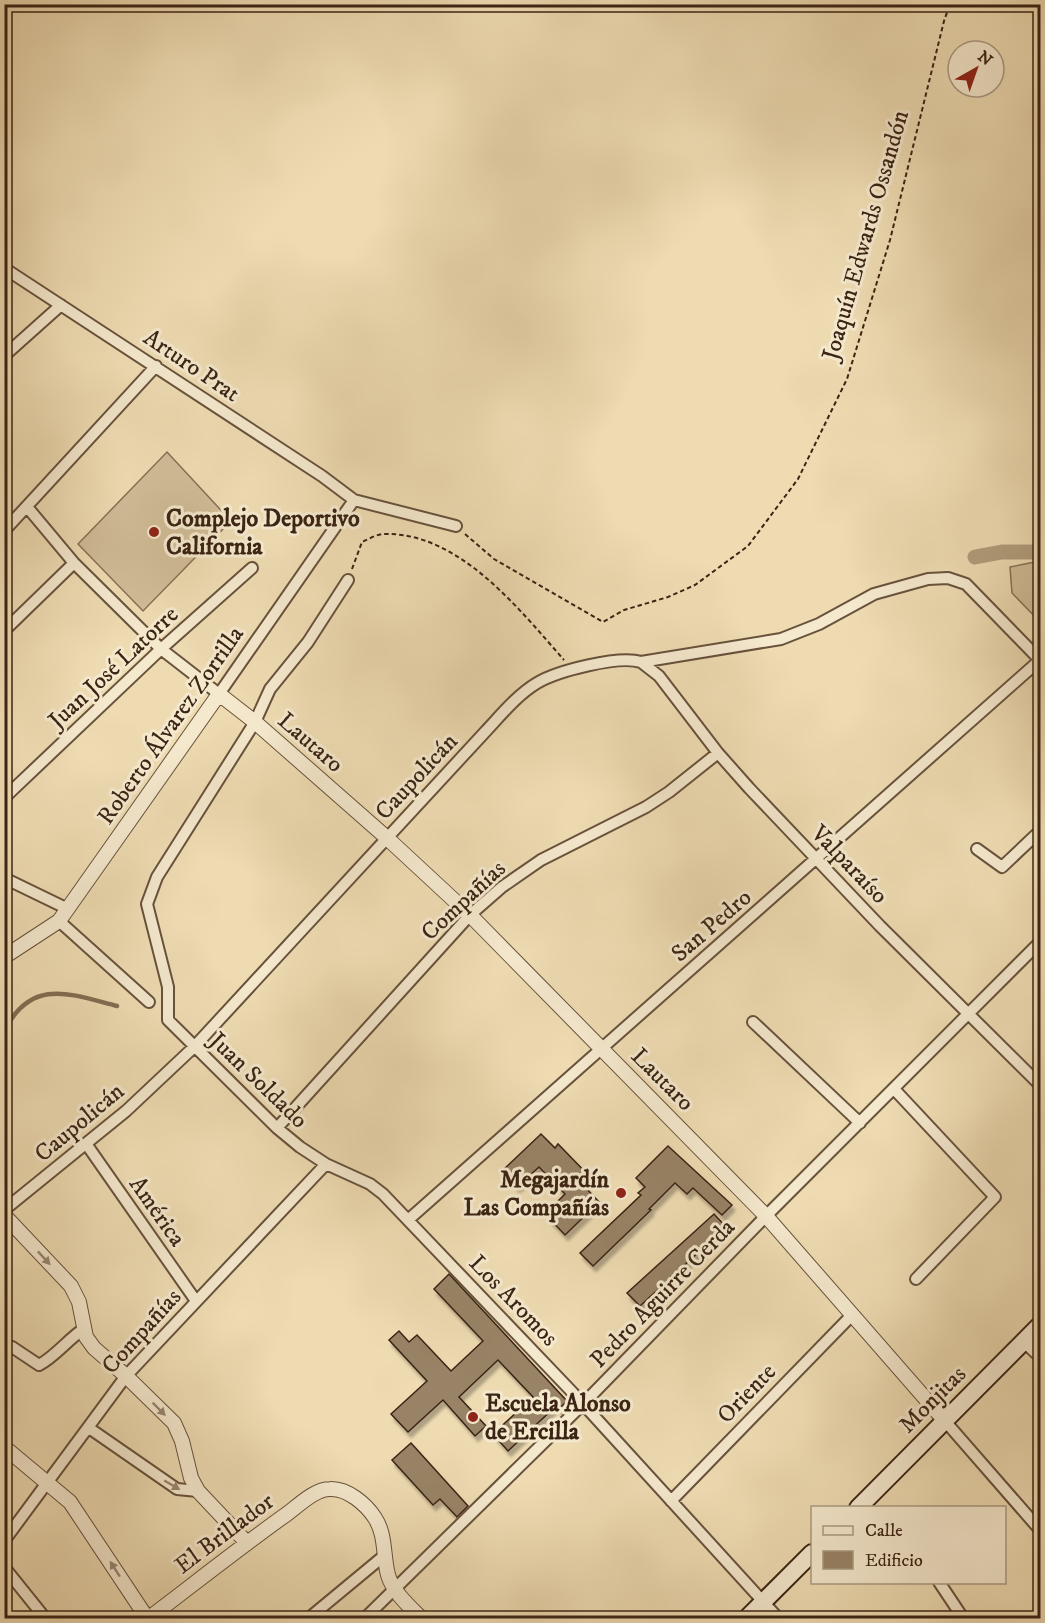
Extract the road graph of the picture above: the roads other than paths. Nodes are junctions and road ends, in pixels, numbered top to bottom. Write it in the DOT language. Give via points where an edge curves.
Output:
graph roads {
  1 [pos="4,268"];
  2 [pos="62,305"];
  3 [pos="4,356"];
  4 [pos="156,366"];
  5 [pos="354,500"];
  6 [pos="28,508"];
  7 [pos="456,526"];
  8 [pos="4,531"];
  9 [pos="74,563"];
  10 [pos="252,568"];
  11 [pos="348,580"];
  12 [pos="4,631"];
  13 [pos="161,649"];
  14 [pos="1040,660"];
  15 [pos="641,662"];
  16 [pos="219,694"];
  17 [pos="255,722"];
  18 [pos="718,753"];
  19 [pos="4,798"];
  20 [pos="1041,831"];
  21 [pos="387,838"];
  22 [pos="977,849"];
  23 [pos="816,859"];
  24 [pos="4,878"];
  25 [pos="68,909"];
  26 [pos="470,915"];
  27 [pos="59,921"];
  28 [pos="1041,942"];
  29 [pos="4,957"];
  30 [pos="149,1002"];
  31 [pos="969,1015"];
  32 [pos="753,1022"];
  33 [pos="194,1047"];
  34 [pos="602,1049"];
  35 [pos="1041,1085"];
  36 [pos="894,1089"];
  37 [pos="860,1123"];
  38 [pos="277,1128"];
  39 [pos="87,1144"];
  40 [pos="326,1164"];
  41 [pos="4,1210"];
  42 [pos="4,1215"];
  43 [pos="766,1216"];
  44 [pos="408,1220"];
  45 [pos="916,1279"];
  46 [pos="196,1301"];
  47 [pos="852,1315"];
  48 [pos="1041,1325"];
  49 [pos="84,1329"];
  50 [pos="1024,1342"];
  51 [pos="12,1347"];
  52 [pos="1041,1357"];
  53 [pos="126,1376"];
  54 [pos="583,1404"];
  55 [pos="945,1421"];
  56 [pos="89,1428"];
  57 [pos="4,1447"];
  58 [pos="47,1481"];
  59 [pos="198,1491"];
  60 [pos="671,1501"];
  61 [pos="868,1504"];
  62 [pos="1041,1530"];
  63 [pos="4,1541"];
  64 [pos="247,1543"];
  65 [pos="385,1555"];
  66 [pos="811,1555"];
  67 [pos="4,1567"];
  68 [pos="940,1584"];
  69 [pos="395,1590"];
  70 [pos="763,1602"];
  71 [pos="45,1618"];
  72 [pos="148,1618"];
  73 [pos="309,1618"];
  74 [pos="365,1618"];
  75 [pos="420,1618"];
  76 [pos="747,1618"];
  77 [pos="778,1618"];
  78 [pos="963,1618"];
  1 -- 2 [label="street, Arturo Prat"];
  2 -- 3 [label="street"];
  2 -- 4 [label="street, Arturo Prat"];
  4 -- 5 [label="street, Arturo Prat"];
  4 -- 6 [label="street"];
  5 -- 7 [label="street"];
  5 -- 16 [label="street, Roberto Álvarez Zorrilla"];
  6 -- 8 [label="street"];
  6 -- 9 [label="street"];
  9 -- 12 [label="street"];
  9 -- 13 [label="street"];
  10 -- 13 [label="street, Juan José Latorre"];
  11 -- 17 [label="street" via="308,642 270,690"];
  13 -- 16 [label="street"];
  13 -- 19 [label="street, Juan José Latorre"];
  14 -- 15 [label="street, Caupolicán" via="966,584 948,578 928,579 874,594 819,624 780,639"];
  14 -- 23 [label="street, San Pedro"];
  15 -- 18 [label="street, Valparaíso" via="659,676"];
  15 -- 21 [label="street, Caupolicán" via="622,659 537,683 512,703"];
  16 -- 17 [label="street, Lautaro"];
  16 -- 25 [label="street, Roberto Álvarez Zorrilla"];
  17 -- 21 [label="street, Lautaro"];
  17 -- 33 [label="street, Juan Soldado" via="157,877 147,904 168,987 168,1020"];
  18 -- 23 [label="street, Valparaíso"];
  18 -- 26 [label="street, Compañías" via="646,807 531,867"];
  20 -- 22 [label="street" via="1002,867"];
  21 -- 26 [label="street, Lautaro"];
  21 -- 33 [label="street, Caupolicán"];
  23 -- 31 [label="street, Valparaíso"];
  23 -- 34 [label="street, San Pedro"];
  24 -- 25 [label="street"];
  25 -- 27 [label="street, Roberto Álvarez Zorrilla"];
  26 -- 34 [label="street, Lautaro"];
  26 -- 38 [label="street, Compañías"];
  27 -- 29 [label="street, Roberto Álvarez Zorrilla"];
  27 -- 30 [label="street"];
  28 -- 31 [label="street, Pedro Aguirre Cerda"];
  31 -- 35 [label="street, Valparaíso"];
  31 -- 36 [label="street, Pedro Aguirre Cerda"];
  32 -- 37 [label="street"];
  33 -- 38 [label="street, Juan Soldado"];
  33 -- 39 [label="street, Caupolicán"];
  34 -- 43 [label="street, Lautaro"];
  34 -- 44 [label="street, San Pedro"];
  36 -- 37 [label="street, Pedro Aguirre Cerda"];
  36 -- 45 [label="street" via="995,1197"];
  37 -- 43 [label="street, Pedro Aguirre Cerda"];
  38 -- 40 [label="street, Juan Soldado"];
  39 -- 41 [label="street, Caupolicán"];
  39 -- 46 [label="street, América"];
  40 -- 44 [label="street, Los Aromos" via="370,1184"];
  40 -- 46 [label="street, Compañías"];
  42 -- 49 [label="street, one-way" via="71,1286 79,1302"];
  43 -- 47 [label="street, Lautaro"];
  43 -- 54 [label="street, Pedro Aguirre Cerda"];
  44 -- 54 [label="street, Los Aromos"];
  46 -- 53 [label="street, Compañías"];
  47 -- 55 [label="street, Lautaro"];
  47 -- 60 [label="street, Oriente"];
  48 -- 50 [label="main road, Monjitas"];
  49 -- 51 [label="street" via="39,1365"];
  49 -- 53 [label="street" via="94,1348"];
  50 -- 52 [label="street"];
  50 -- 55 [label="main road, Monjitas"];
  53 -- 56 [label="street, Compañías"];
  53 -- 59 [label="street, one-way" via="174,1423"];
  54 -- 60 [label="street, Los Aromos"];
  54 -- 69 [label="street, Pedro Aguirre Cerda"];
  55 -- 61 [label="main road, Monjitas"];
  55 -- 62 [label="street, Lautaro"];
  56 -- 58 [label="street, Compañías"];
  56 -- 59 [label="street, one-way" via="177,1490"];
  57 -- 58 [label="street"];
  58 -- 63 [label="street, Compañías"];
  72 -- 58 [label="street, one-way" via="70,1502"];
  59 -- 64 [label="street"];
  60 -- 70 [label="street, Los Aromos"];
  64 -- 65 [label="street, El Brillador" via="328,1488 354,1497 375,1518"];
  64 -- 72 [label="street, El Brillador"];
  65 -- 69 [label="street"];
  65 -- 73 [label="street"];
  66 -- 70 [label="main road"];
  67 -- 71 [label="street"];
  68 -- 78 [label="street"];
  69 -- 74 [label="street, Pedro Aguirre Cerda"];
  69 -- 75 [label="street"];
  70 -- 76 [label="main road"];
  70 -- 77 [label="street, Los Aromos"];
}
